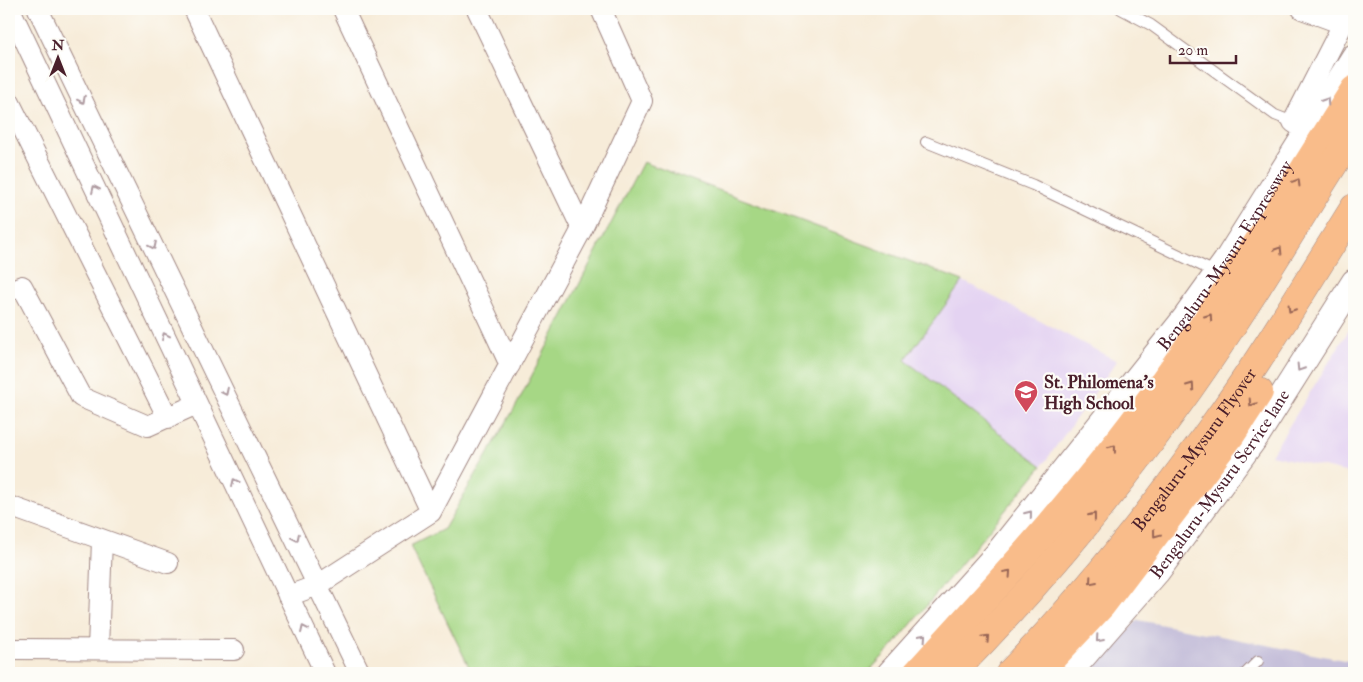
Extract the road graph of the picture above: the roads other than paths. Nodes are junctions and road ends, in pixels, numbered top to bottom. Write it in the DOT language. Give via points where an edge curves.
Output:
graph roads {
  1 [pos="10,9"];
  2 [pos="38,9"];
  3 [pos="194,9"];
  4 [pos="343,9"];
  5 [pos="477,9"];
  6 [pos="601,9"];
  7 [pos="1121,9"];
  8 [pos="1302,9"];
  9 [pos="1346,17"];
  10 [pos="1354,57"];
  11 [pos="1354,90"];
  12 [pos="9,101"];
  13 [pos="1300,126"];
  14 [pos="1354,132"];
  15 [pos="926,142"];
  16 [pos="1354,208"];
  17 [pos="582,229"];
  18 [pos="1354,244"];
  19 [pos="1218,273"];
  20 [pos="1354,282"];
  21 [pos="9,291"];
  22 [pos="510,365"];
  23 [pos="197,404"];
  24 [pos="168,418"];
  25 [pos="9,506"];
  26 [pos="431,512"];
  27 [pos="102,540"];
  28 [pos="168,563"];
  29 [pos="318,585"];
  30 [pos="288,596"];
  31 [pos="9,649"];
  32 [pos="98,649"];
  33 [pos="234,650"];
  34 [pos="1258,661"];
  35 [pos="910,670"];
  36 [pos="325,673"];
  37 [pos="360,673"];
  38 [pos="952,673"];
  39 [pos="1010,673"];
  40 [pos="1038,673"];
  41 [pos="1069,673"];
  42 [pos="1246,673"];
  23 -- 1 [label="street, one-way"];
  2 -- 29 [label="street, one-way"];
  3 -- 26 [label="street"];
  4 -- 22 [label="street"];
  5 -- 17 [label="street"];
  6 -- 17 [label="street" via="642,101"];
  7 -- 13 [label="lane" via="1151,25 1275,115"];
  8 -- 9 [label="street"];
  9 -- 13 [label="street"];
  13 -- 10 [label="street, Bengaluru-Mysuru Expressway, one-way"];
  35 -- 11 [label="highway, Bengaluru-Mysuru Expressway, one-way" via="1082,489 1142,412 1243,268"];
  12 -- 24 [label="street"];
  13 -- 19 [label="street, Bengaluru-Mysuru Expressway"];
  38 -- 14 [label="highway, one-way" via="1034,585 1139,458 1238,316"];
  15 -- 19 [label="lane" via="1033,185"];
  16 -- 39 [label="highway, Bengaluru-Mysuru Flyover, one-way" via="1273,338 1172,483 1117,552"];
  17 -- 22 [label="street"];
  18 -- 40 [label="highway, one-way" via="1232,435 1100,606"];
  35 -- 19 [label="street, Bengaluru-Mysuru Expressway, one-way"];
  20 -- 41 [label="street, Bengaluru-Mysuru Service lane, one-way" via="1258,434 1157,572"];
  21 -- 24 [label="street" via="22,286 81,397 148,426"];
  22 -- 26 [label="street"];
  23 -- 24 [label="street"];
  30 -- 23 [label="street, one-way"];
  25 -- 27 [label="street"];
  26 -- 29 [label="street"];
  27 -- 28 [label="street"];
  27 -- 32 [label="street"];
  29 -- 30 [label="street"];
  29 -- 37 [label="street"];
  36 -- 30 [label="street, one-way"];
  31 -- 32 [label="street"];
  32 -- 33 [label="street"];
  34 -- 42 [label="lane"];
}
